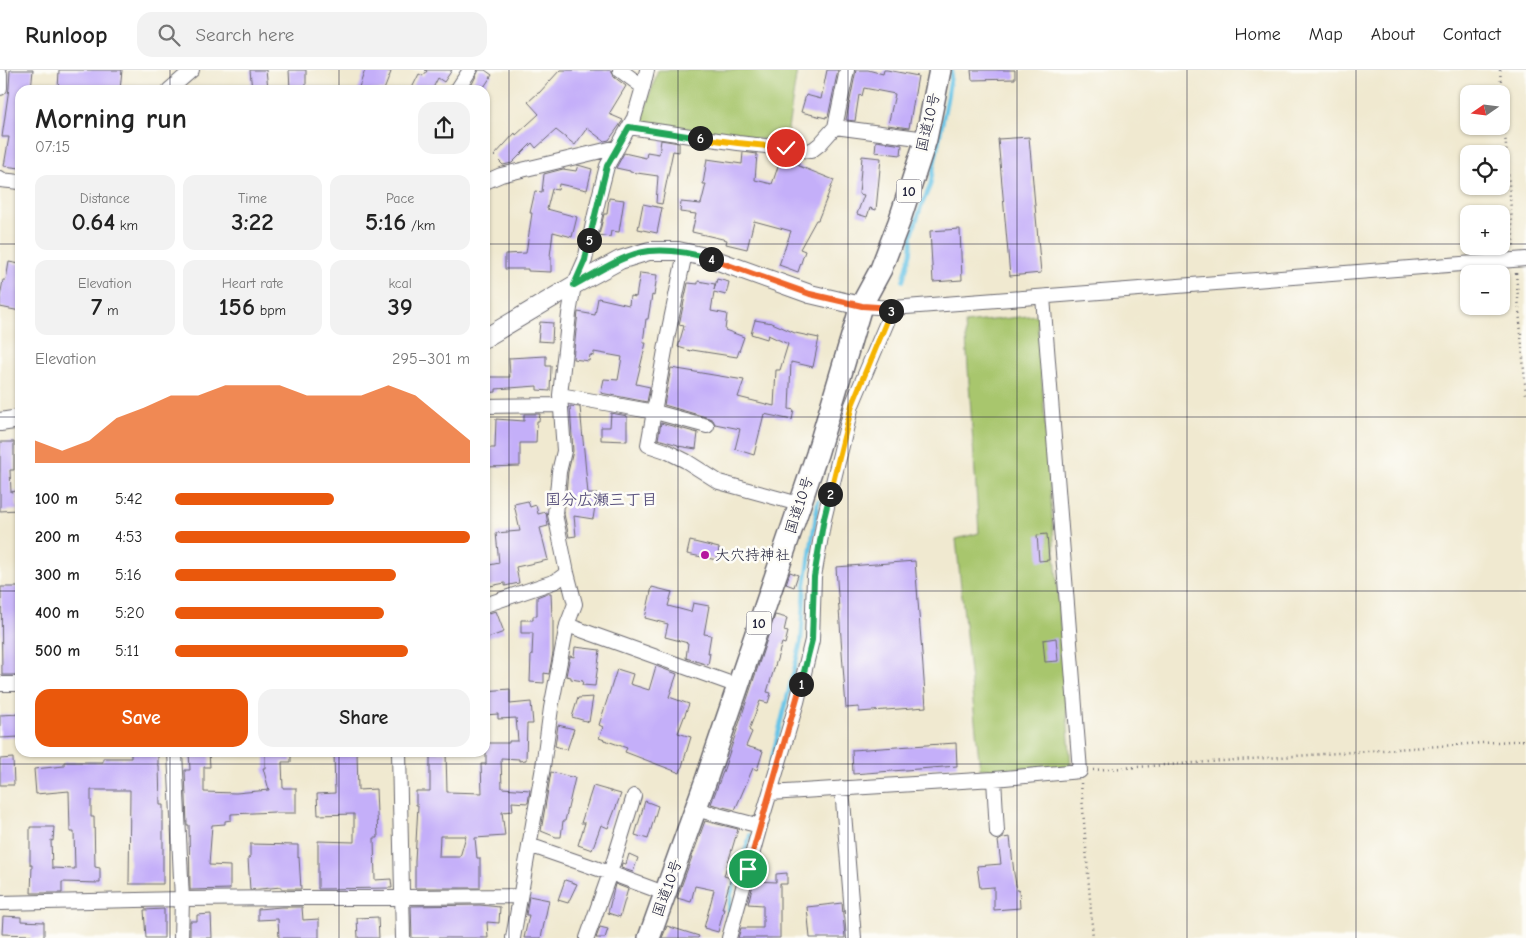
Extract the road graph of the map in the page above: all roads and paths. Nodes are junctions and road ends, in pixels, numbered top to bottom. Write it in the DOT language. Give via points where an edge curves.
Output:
graph roads {
  1 [pos="192,70"];
  2 [pos="470,70"];
  3 [pos="620,70"];
  4 [pos="647,70"];
  5 [pos="847,70"];
  6 [pos="940,70"];
  7 [pos="1500,70"];
  8 [pos="0,74"];
  9 [pos="182,85"];
  10 [pos="460,85"];
  11 [pos="643,87"];
  12 [pos="0,88"];
  13 [pos="629,127"];
  14 [pos="835,127"];
  15 [pos="926,139"];
  16 [pos="618,147"];
  17 [pos="0,178"];
  18 [pos="490,180"];
  19 [pos="15,182"];
  20 [pos="685,253"];
  21 [pos="1521,259"];
  22 [pos="574,285"];
  23 [pos="1042,297"];
  24 [pos="862,306"];
  25 [pos="893,308"];
  26 [pos="490,335"];
  27 [pos="1526,395"];
  28 [pos="560,400"];
  29 [pos="490,406"];
  30 [pos="655,412"];
  31 [pos="15,420"];
  32 [pos="0,422"];
  33 [pos="707,426"];
  34 [pos="809,475"];
  35 [pos="832,485"];
  36 [pos="799,504"];
  37 [pos="567,573"];
  38 [pos="490,602"];
  39 [pos="567,625"];
  40 [pos="0,684"];
  41 [pos="15,684"];
  42 [pos="738,686"];
  43 [pos="1526,740"];
  44 [pos="175,757"];
  45 [pos="399,757"];
  46 [pos="1080,771"];
  47 [pos="994,779"];
  48 [pos="842,788"];
  49 [pos="770,793"];
  50 [pos="634,796"];
  51 [pos="695,809"];
  52 [pos="760,826"];
  53 [pos="997,832"];
  54 [pos="529,845"];
  55 [pos="610,873"];
  56 [pos="664,894"];
  57 [pos="520,896"];
  58 [pos="403,897"];
  59 [pos="182,899"];
  60 [pos="0,903"];
  61 [pos="182,938"];
  62 [pos="403,938"];
  63 [pos="513,938"];
  64 [pos="587,938"];
  65 [pos="649,938"];
  66 [pos="729,938"];
  67 [pos="854,938"];
  68 [pos="1093,938"];
  1 -- 9 [label="street"];
  2 -- 10 [label="street"];
  3 -- 11 [label="street"];
  4 -- 11 [label="street"];
  5 -- 14 [label="street"];
  6 -- 15 [label="highway, 国道10号 / 10"];
  7 -- 21 [label="path"];
  8 -- 12 [label="street"];
  11 -- 13 [label="street"];
  13 -- 14 [label="street" via="811,151"];
  13 -- 16 [label="street"];
  14 -- 15 [label="street"];
  15 -- 24 [label="highway, 国道10号 / 10" via="899,222"];
  16 -- 18 [label="street" via="501,174"];
  16 -- 22 [label="street" via="607,166 585,260"];
  17 -- 19 [label="street"];
  20 -- 22 [label="main road" via="649,251 630,256"];
  20 -- 24 [label="main road" via="710,258 810,294"];
  20 -- 30 [label="street"];
  21 -- 23 [label="street"];
  21 -- 27 [label="path"];
  22 -- 26 [label="main road"];
  22 -- 28 [label="street"];
  23 -- 25 [label="street"];
  23 -- 46 [label="street"];
  24 -- 25 [label="street"];
  24 -- 34 [label="highway, 国道10号 / 10"];
  25 -- 35 [label="street" via="852,405"];
  28 -- 29 [label="street"];
  28 -- 30 [label="street"];
  28 -- 37 [label="street" via="564,452 555,514"];
  30 -- 33 [label="street"];
  30 -- 36 [label="street" via="648,445 666,451 719,482"];
  31 -- 32 [label="main road"];
  34 -- 35 [label="street"];
  34 -- 36 [label="highway, 国道10号 / 10"];
  35 -- 49 [label="street" via="814,577 812,640"];
  36 -- 42 [label="highway, 国道10号 / 10"];
  37 -- 38 [label="street" via="556,581"];
  37 -- 39 [label="street" via="575,604"];
  39 -- 42 [label="street"];
  39 -- 54 [label="street"];
  40 -- 41 [label="street"];
  42 -- 51 [label="highway, 国道10号 / 10"];
  43 -- 46 [label="path"];
  44 -- 59 [label="street"];
  45 -- 58 [label="street"];
  46 -- 47 [label="street"];
  46 -- 68 [label="path"];
  47 -- 48 [label="street"];
  47 -- 53 [label="street"];
  48 -- 49 [label="street"];
  48 -- 67 [label="street"];
  49 -- 52 [label="street"];
  50 -- 55 [label="street"];
  51 -- 52 [label="street"];
  51 -- 56 [label="highway, 国道10号 / 10"];
  52 -- 66 [label="street"];
  54 -- 55 [label="street"];
  54 -- 57 [label="street"];
  55 -- 56 [label="street"];
  55 -- 64 [label="street"];
  56 -- 65 [label="highway, 国道10号 / 10"];
  57 -- 58 [label="street"];
  57 -- 63 [label="street"];
  58 -- 59 [label="street"];
  58 -- 62 [label="street"];
  59 -- 60 [label="street"];
  59 -- 61 [label="street"];
}
